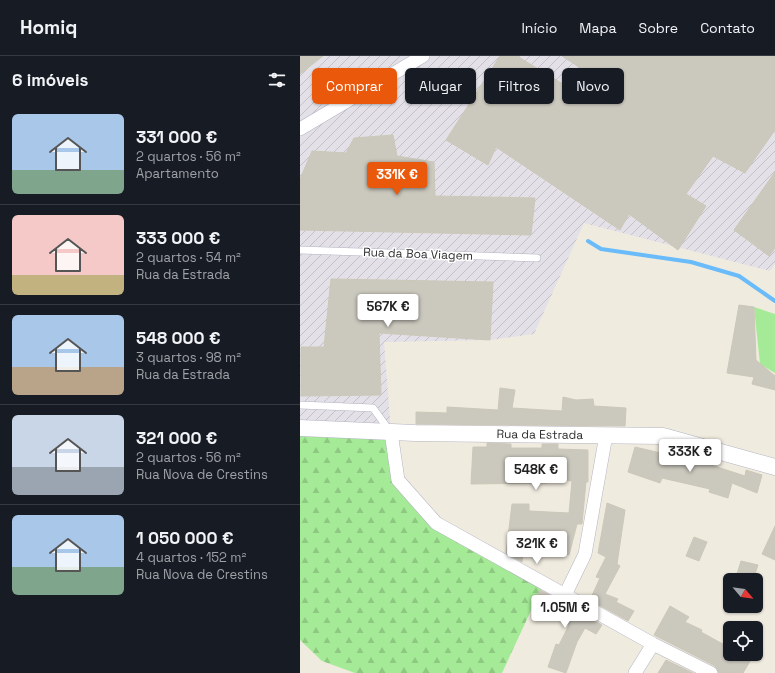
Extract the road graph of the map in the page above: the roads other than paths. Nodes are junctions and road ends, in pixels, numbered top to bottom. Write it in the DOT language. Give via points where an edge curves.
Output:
graph roads {
  1 [pos="422,56"];
  2 [pos="300,129"];
  3 [pos="300,250"];
  4 [pos="537,258"];
  5 [pos="300,405"];
  6 [pos="300,428"];
  7 [pos="390,432"];
  8 [pos="606,435"];
  9 [pos="775,467"];
  10 [pos="564,595"];
  11 [pos="653,644"];
  12 [pos="636,673"];
  13 [pos="711,673"];
  1 -- 2 [label="street"];
  3 -- 4 [label="lane, Rua da Boa Viagem"];
  5 -- 7 [label="lane" via="373,408"];
  6 -- 7 [label="street, Rua da Estrada"];
  7 -- 8 [label="street, Rua da Estrada"];
  7 -- 10 [label="street" via="398,480 436,523"];
  8 -- 9 [label="street, Rua da Estrada" via="663,436"];
  8 -- 10 [label="street" via="585,554"];
  10 -- 11 [label="street"];
  11 -- 12 [label="street"];
  11 -- 13 [label="street"];
}
